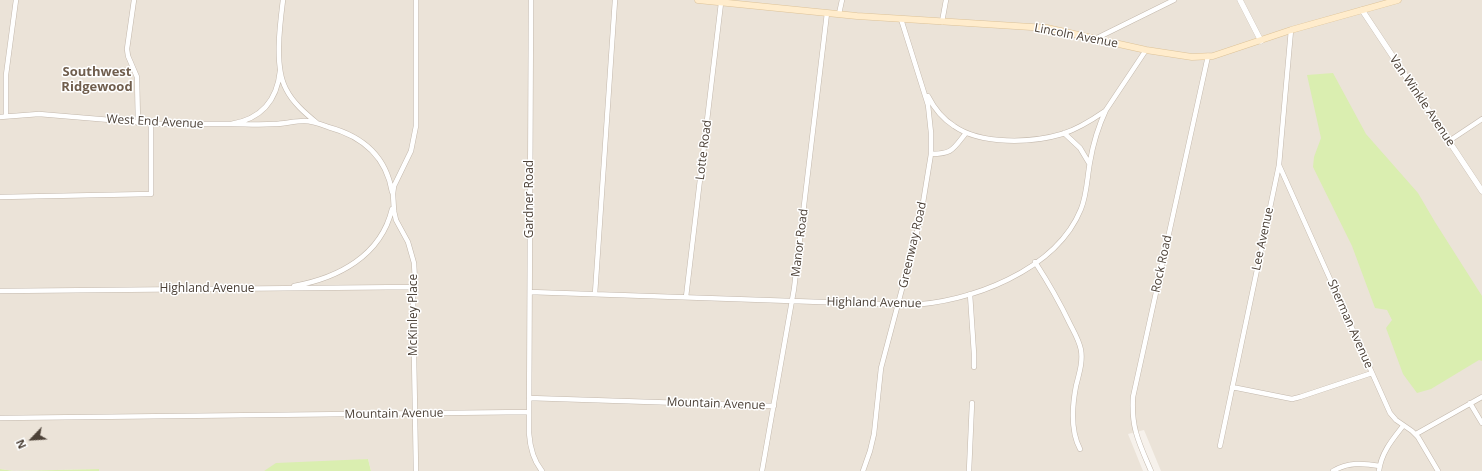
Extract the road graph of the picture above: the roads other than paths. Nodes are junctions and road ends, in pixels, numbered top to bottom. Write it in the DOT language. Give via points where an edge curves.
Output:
graph roads {
  1 [pos="16,0"];
  2 [pos="134,0"];
  3 [pos="283,0"];
  4 [pos="416,0"];
  5 [pos="531,0"];
  6 [pos="616,0"];
  7 [pos="698,0"];
  8 [pos="842,0"];
  9 [pos="946,0"];
  10 [pos="1174,0"];
  11 [pos="1240,0"];
  12 [pos="1398,0"];
  13 [pos="1388,1"];
  14 [pos="721,3"];
  15 [pos="1362,10"];
  16 [pos="827,13"];
  17 [pos="839,14"];
  18 [pos="901,19"];
  19 [pos="942,22"];
  20 [pos="1291,30"];
  21 [pos="1095,39"];
  22 [pos="1261,41"];
  23 [pos="1146,50"];
  24 [pos="1208,56"];
  25 [pos="280,71"];
  26 [pos="924,90"];
  27 [pos="1106,110"];
  28 [pos="6,116"];
  29 [pos="0,117"];
  30 [pos="1482,119"];
  31 [pos="138,123"];
  32 [pos="317,123"];
  33 [pos="151,124"];
  34 [pos="231,124"];
  35 [pos="966,133"];
  36 [pos="1064,133"];
  37 [pos="1449,141"];
  38 [pos="931,154"];
  39 [pos="1089,163"];
  40 [pos="1279,164"];
  41 [pos="1482,191"];
  42 [pos="0,197"];
  43 [pos="393,202"];
  44 [pos="1035,262"];
  45 [pos="414,287"];
  46 [pos="280,289"];
  47 [pos="0,291"];
  48 [pos="530,292"];
  49 [pos="595,294"];
  50 [pos="970,294"];
  51 [pos="686,297"];
  52 [pos="792,301"];
  53 [pos="898,305"];
  54 [pos="974,368"];
  55 [pos="1372,373"];
  56 [pos="1232,387"];
  57 [pos="1482,397"];
  58 [pos="529,398"];
  59 [pos="1470,403"];
  60 [pos="972,404"];
  61 [pos="774,406"];
  62 [pos="529,412"];
  63 [pos="415,414"];
  64 [pos="0,418"];
  65 [pos="1482,423"];
  66 [pos="1402,426"];
  67 [pos="1416,434"];
  68 [pos="1220,446"];
  69 [pos="1080,449"];
  70 [pos="1380,469"];
  71 [pos="416,471"];
  72 [pos="542,471"];
  73 [pos="762,471"];
  74 [pos="864,471"];
  75 [pos="969,471"];
  76 [pos="1151,471"];
  77 [pos="1332,471"];
  78 [pos="1438,471"];
  1 -- 28 [label="street" via="6,75"];
  2 -- 31 [label="street" via="127,49 137,77"];
  3 -- 25 [label="street, West End Avenue"];
  4 -- 43 [label="street, McKinley Place" via="416,126 411,151 394,186"];
  5 -- 48 [label="street, Gardner Road"];
  6 -- 49 [label="street"];
  7 -- 14 [label="main road, Lincoln Avenue"];
  8 -- 17 [label="street"];
  9 -- 19 [label="street"];
  10 -- 21 [label="street"];
  11 -- 22 [label="street"];
  12 -- 13 [label="main road, Lincoln Avenue"];
  13 -- 15 [label="main road, Lincoln Avenue"];
  14 -- 16 [label="main road, Lincoln Avenue"];
  14 -- 51 [label="street, Lotte Road"];
  15 -- 20 [label="main road, Lincoln Avenue"];
  15 -- 37 [label="street, Van Winkle Avenue"];
  16 -- 17 [label="main road, Lincoln Avenue"];
  16 -- 52 [label="street, Manor Road"];
  17 -- 18 [label="main road, Lincoln Avenue"];
  18 -- 19 [label="main road, Lincoln Avenue"];
  18 -- 26 [label="street, Greenway Road"];
  19 -- 21 [label="main road, Lincoln Avenue" via="1047,28"];
  20 -- 22 [label="main road, Lincoln Avenue"];
  20 -- 40 [label="street, Lee Avenue"];
  21 -- 23 [label="main road, Lincoln Avenue"];
  22 -- 24 [label="main road, Lincoln Avenue"];
  23 -- 24 [label="main road, Lincoln Avenue" via="1192,57"];
  23 -- 27 [label="street, Highland Avenue"];
  24 -- 76 [label="street, Rock Road" via="1133,397 1132,419"];
  25 -- 32 [label="street, West End Avenue" via="286,90 294,102"];
  25 -- 34 [label="street, West End Avenue" via="276,90 267,105 255,116"];
  26 -- 35 [label="street" via="944,118"];
  26 -- 38 [label="street, Greenway Road" via="930,119"];
  27 -- 36 [label="street"];
  27 -- 39 [label="street, Highland Avenue" via="1096,134"];
  28 -- 29 [label="street, West End Avenue"];
  28 -- 31 [label="street, West End Avenue" via="39,114"];
  30 -- 37 [label="street"];
  31 -- 33 [label="street, West End Avenue"];
  32 -- 34 [label="street" via="303,121"];
  32 -- 43 [label="street" via="346,132 369,147 387,172"];
  33 -- 34 [label="street, West End Avenue"];
  33 -- 42 [label="street" via="151,194"];
  35 -- 36 [label="street" via="1012,140"];
  35 -- 38 [label="street" via="953,150 944,154"];
  36 -- 39 [label="street" via="1080,148"];
  37 -- 41 [label="street, Van Winkle Avenue"];
  38 -- 53 [label="street, Greenway Road" via="922,208"];
  39 -- 44 [label="street, Highland Avenue" via="1085,195 1074,223 1053,248"];
  40 -- 55 [label="street, Sherman Avenue"];
  40 -- 56 [label="street, Lee Avenue"];
  43 -- 45 [label="street, McKinley Place" via="396,220 411,251 415,272"];
  43 -- 46 [label="street" via="391,216 381,235 360,259 324,279"];
  44 -- 50 [label="street, Highland Avenue" via="1010,278"];
  44 -- 69 [label="street" via="1068,319 1081,349 1073,418 1073,434"];
  45 -- 46 [label="street, Highland Avenue"];
  45 -- 63 [label="street, McKinley Place"];
  46 -- 47 [label="street, Highland Avenue"];
  48 -- 49 [label="street, Highland Avenue"];
  48 -- 58 [label="street, Gardner Road"];
  49 -- 51 [label="street, Highland Avenue"];
  50 -- 53 [label="street, Highland Avenue" via="933,303"];
  50 -- 54 [label="street"];
  51 -- 52 [label="street, Highland Avenue"];
  52 -- 53 [label="street, Highland Avenue"];
  52 -- 61 [label="street, Manor Road"];
  53 -- 74 [label="street, Greenway Road" via="881,368 874,434"];
  55 -- 56 [label="street" via="1292,399"];
  55 -- 66 [label="street, Sherman Avenue" via="1390,413"];
  56 -- 68 [label="street, Lee Avenue"];
  57 -- 59 [label="street"];
  58 -- 61 [label="street, Mountain Avenue"];
  58 -- 62 [label="street"];
  59 -- 65 [label="street"];
  59 -- 67 [label="street"];
  60 -- 75 [label="street"];
  61 -- 73 [label="street, Manor Road"];
  62 -- 63 [label="street, Mountain Avenue"];
  62 -- 72 [label="street" via="531,450"];
  63 -- 64 [label="street, Mountain Avenue"];
  63 -- 71 [label="street, McKinley Place"];
  66 -- 67 [label="street, Sherman Avenue"];
  66 -- 70 [label="street" via="1387,446"];
  67 -- 78 [label="street, Sherman Avenue"];
  70 -- 77 [label="street" via="1364,464 1353,464"];
}
